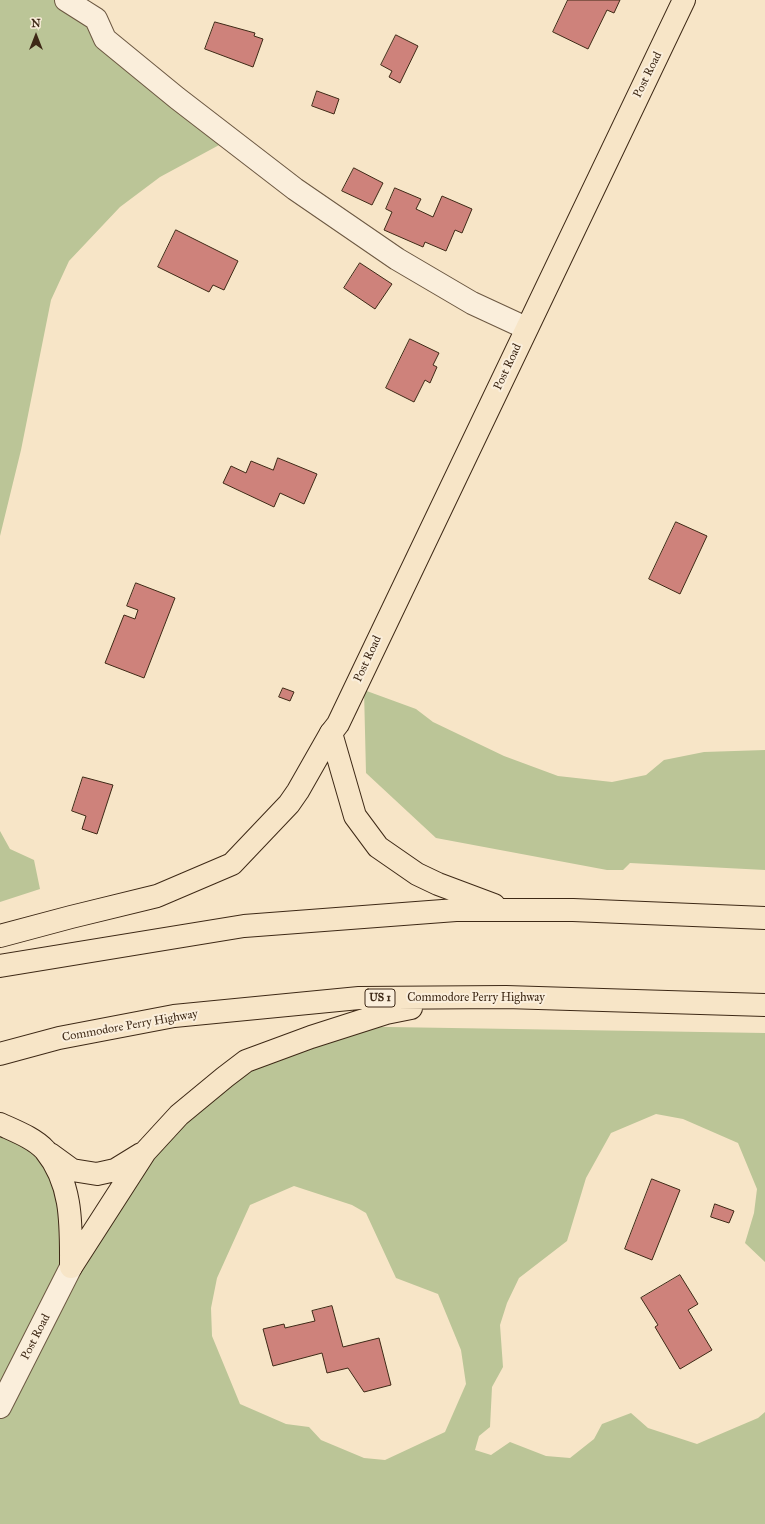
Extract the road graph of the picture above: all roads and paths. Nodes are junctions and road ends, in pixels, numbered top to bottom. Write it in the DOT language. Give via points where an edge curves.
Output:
graph roads {
  1 [pos="66,0"];
  2 [pos="684,0"];
  3 [pos="526,328"];
  4 [pos="331,733"];
  5 [pos="508,910"];
  6 [pos="765,918"];
  7 [pos="0,936"];
  8 [pos="0,966"];
  9 [pos="458,998"];
  10 [pos="765,1005"];
  11 [pos="0,1054"];
  12 [pos="0,1124"];
  13 [pos="44,1150"];
  14 [pos="145,1152"];
  15 [pos="71,1267"];
  16 [pos="0,1407"];
  1 -- 3 [label="street" via="96,19 105,39 295,189 397,259 472,303"];
  2 -- 3 [label="main road, Post Road"];
  3 -- 4 [label="main road, Post Road" via="338,724"];
  4 -- 5 [label="main road" via="355,816 378,847 417,874"];
  4 -- 7 [label="main road, Post Road" via="289,804 232,864 157,896"];
  5 -- 6 [label="main road" via="574,910"];
  5 -- 8 [label="main road" via="456,910 244,926"];
  9 -- 10 [label="main road, Commodore Perry Highway / US 1" via="506,997"];
  9 -- 11 [label="main road, Commodore Perry Highway / US 1" via="359,998 174,1016 59,1038"];
  9 -- 14 [label="main road" via="386,1013 311,1036 246,1061 179,1115"];
  12 -- 13 [label="main road" via="25,1136"];
  13 -- 14 [label="main road" via="72,1170 97,1174 115,1170"];
  13 -- 15 [label="main road" via="66,1188 70,1212"];
  14 -- 15 [label="main road"];
  15 -- 16 [label="street, Post Road"];
}
